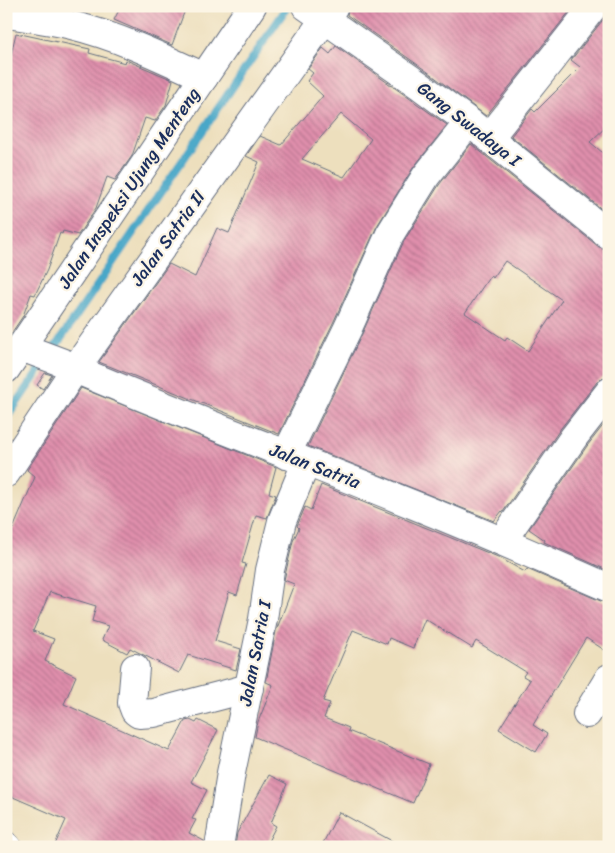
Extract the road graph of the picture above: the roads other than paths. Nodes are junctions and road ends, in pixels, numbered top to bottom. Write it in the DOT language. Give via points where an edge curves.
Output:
graph roads {
  1 [pos="252,6"];
  2 [pos="594,6"];
  3 [pos="318,10"];
  4 [pos="6,14"];
  5 [pos="204,76"];
  6 [pos="479,130"];
  7 [pos="609,235"];
  8 [pos="16,354"];
  9 [pos="72,367"];
  10 [pos="609,392"];
  11 [pos="296,459"];
  12 [pos="6,473"];
  13 [pos="502,541"];
  14 [pos="609,588"];
  15 [pos="135,668"];
  16 [pos="609,678"];
  17 [pos="249,688"];
  18 [pos="587,714"];
  19 [pos="219,847"];
  1 -- 5 [label="street, Jalan Inspeksi Ujung Menteng"];
  2 -- 6 [label="street, Jalan Satria I"];
  3 -- 6 [label="street, Gang Swadaya I"];
  3 -- 9 [label="street, Jalan Satria II"];
  4 -- 5 [label="street" via="71,25 154,54"];
  5 -- 8 [label="street, Jalan Inspeksi Ujung Menteng"];
  6 -- 7 [label="street, Gang Swadaya I"];
  6 -- 11 [label="street, Jalan Satria I" via="426,176 390,234"];
  8 -- 9 [label="street, Jalan Satria"];
  9 -- 11 [label="street, Jalan Satria" via="153,403"];
  9 -- 12 [label="street, Jalan Satria II"];
  10 -- 13 [label="street"];
  11 -- 13 [label="street, Jalan Satria"];
  11 -- 17 [label="street, Jalan Satria I" via="270,570"];
  13 -- 14 [label="street, Jalan Satria"];
  15 -- 17 [label="street" via="132,703 139,714 154,714"];
  16 -- 18 [label="street"];
  17 -- 19 [label="street, Jalan Satria I"];
}
